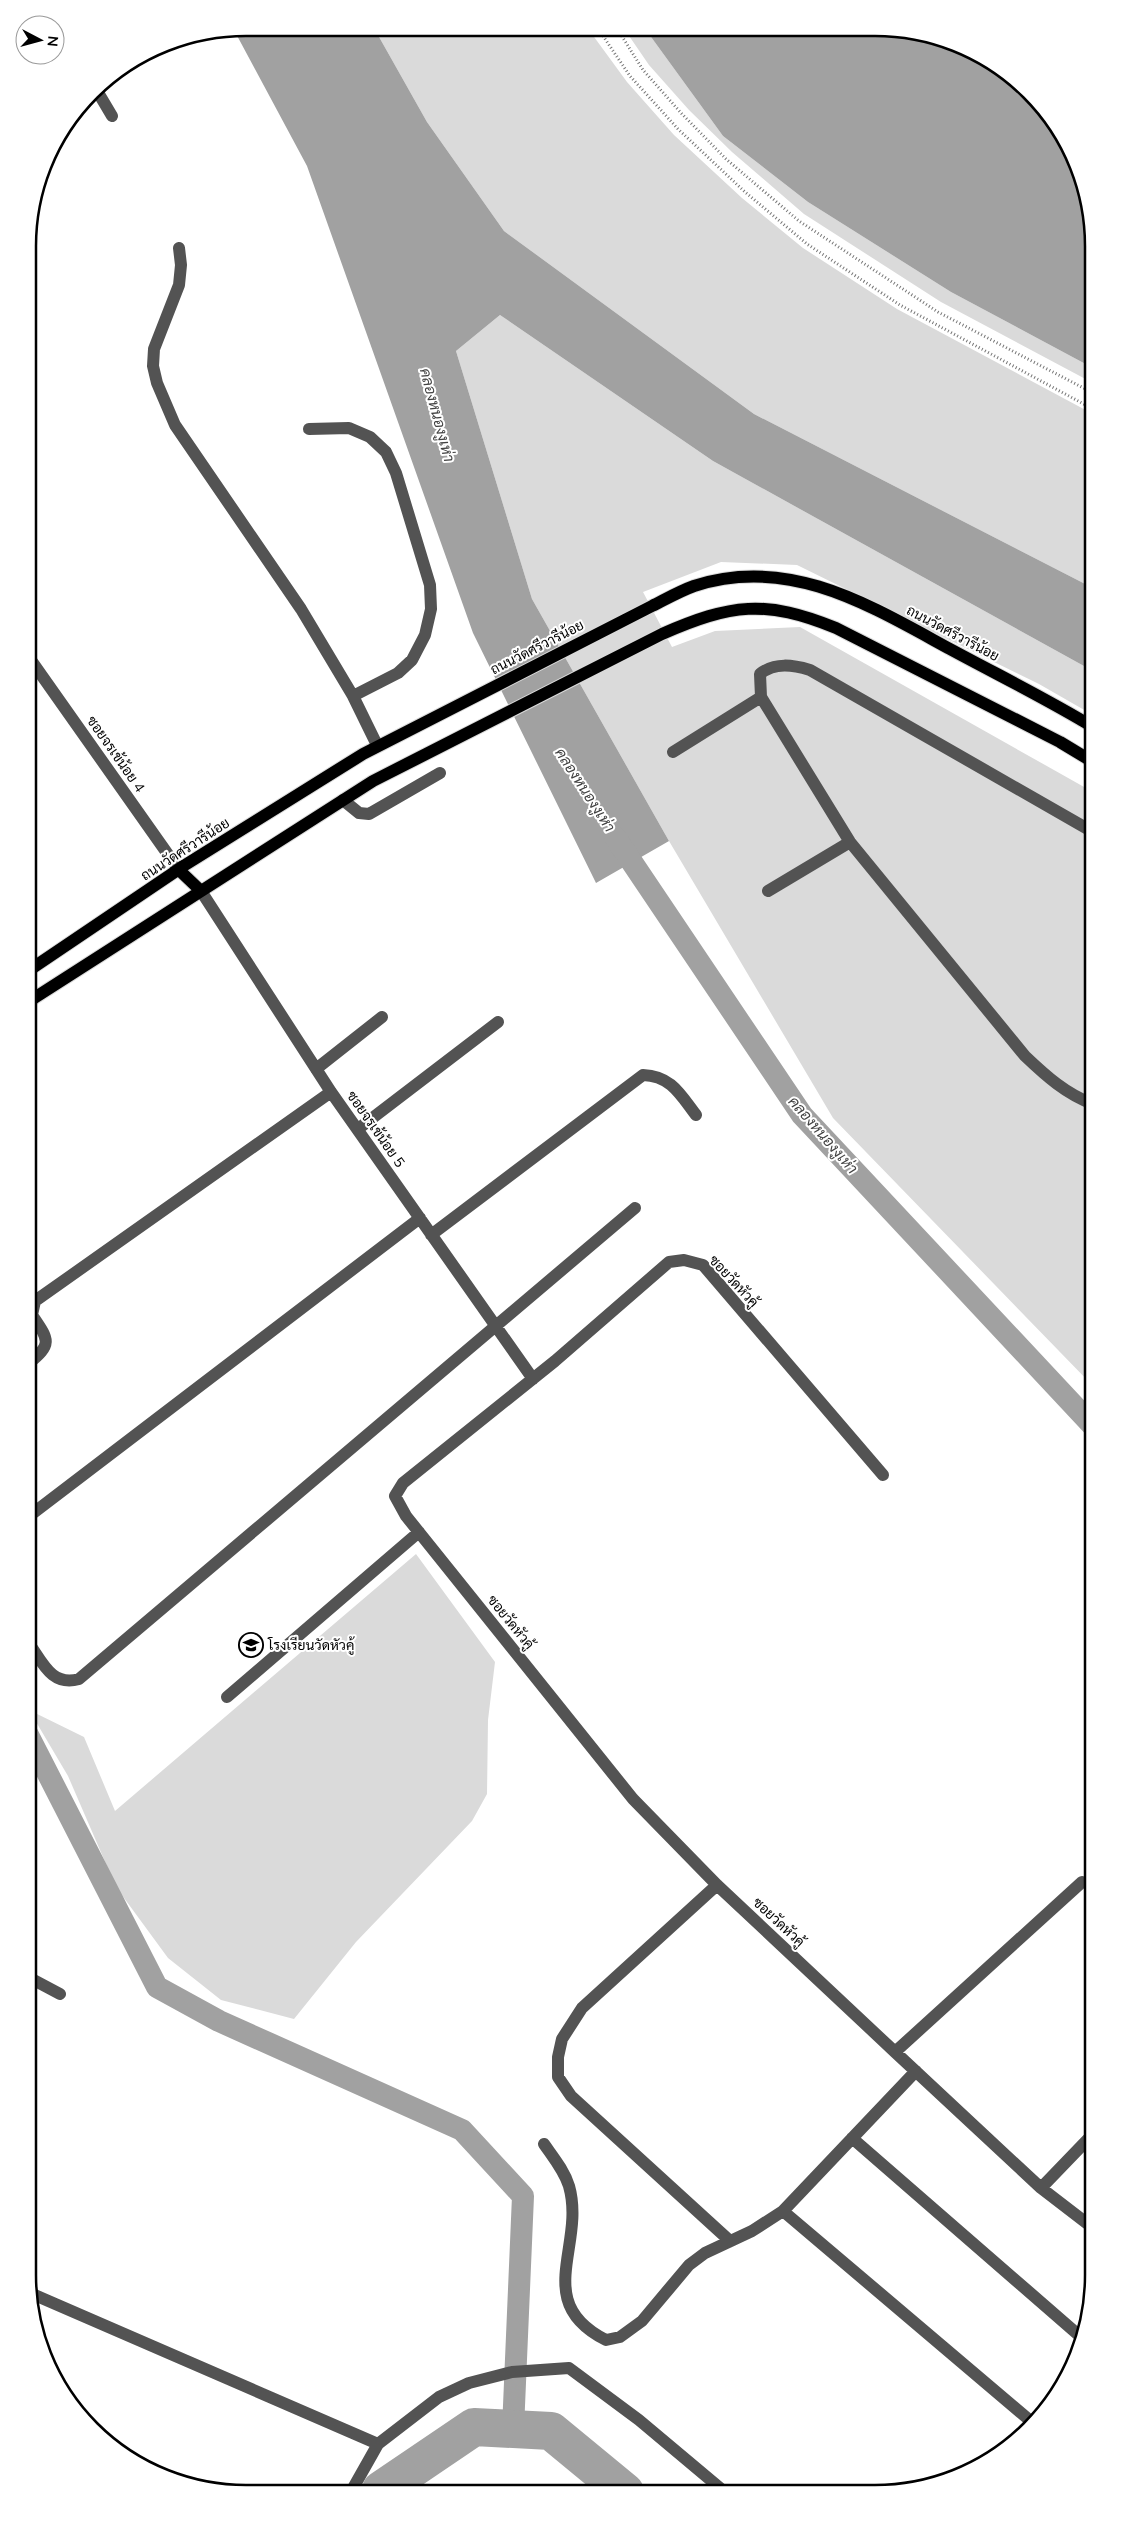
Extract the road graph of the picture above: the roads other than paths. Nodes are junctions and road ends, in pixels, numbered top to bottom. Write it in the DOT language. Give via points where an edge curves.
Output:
graph roads {
  1 [pos="100,96"];
  2 [pos="112,116"];
  3 [pos="179,248"];
  4 [pos="308,429"];
  5 [pos="36,667"];
  6 [pos="353,696"];
  7 [pos="761,697"];
  8 [pos="1085,724"];
  9 [pos="377,745"];
  10 [pos="673,752"];
  11 [pos="1085,757"];
  12 [pos="440,773"];
  13 [pos="343,800"];
  14 [pos="1085,827"];
  15 [pos="850,842"];
  16 [pos="179,870"];
  17 [pos="201,891"];
  18 [pos="768,891"];
  19 [pos="36,966"];
  20 [pos="36,997"];
  21 [pos="382,1017"];
  22 [pos="498,1022"];
  23 [pos="316,1069"];
  24 [pos="332,1092"];
  25 [pos="1085,1101"];
  26 [pos="696,1115"];
  27 [pos="358,1129"];
  28 [pos="635,1208"];
  29 [pos="420,1218"];
  30 [pos="431,1235"];
  31 [pos="36,1300"];
  32 [pos="36,1321"];
  33 [pos="496,1326"];
  34 [pos="36,1358"];
  35 [pos="533,1379"];
  36 [pos="883,1475"];
  37 [pos="36,1511"];
  38 [pos="419,1532"];
  39 [pos="36,1653"];
  40 [pos="227,1697"];
  41 [pos="1082,1882"];
  42 [pos="717,1885"];
  43 [pos="36,1981"];
  44 [pos="60,1994"];
  45 [pos="895,2052"];
  46 [pos="916,2071"];
  47 [pos="852,2138"];
  48 [pos="1085,2142"];
  49 [pos="544,2144"];
  50 [pos="1042,2188"];
  51 [pos="782,2211"];
  52 [pos="1085,2222"];
  53 [pos="730,2241"];
  54 [pos="38,2296"];
  55 [pos="1077,2333"];
  56 [pos="1028,2418"];
  57 [pos="378,2444"];
  58 [pos="355,2485"];
  59 [pos="716,2485"];
  1 -- 2 [label="street"];
  3 -- 6 [label="street" via="179,285 154,349 157,383 175,426 301,609"];
  4 -- 6 [label="street" via="349,428 370,437 386,452 396,473 430,585 425,635 412,660 398,674"];
  5 -- 16 [label="street, ซอยจรเข้น้อย 4"];
  6 -- 9 [label="street"];
  7 -- 10 [label="street"];
  7 -- 14 [label="street" via="760,674 768,668 796,666 810,670"];
  7 -- 15 [label="street"];
  8 -- 9 [label="main road, ถนนวัดศรีวารีน้อย" via="875,608 823,586 791,578 727,578 693,586"];
  9 -- 16 [label="main road, ถนนวัดศรีวารีน้อย"];
  11 -- 13 [label="main road" via="853,636 805,615 772,609 734,609 706,615 662,634 406,762"];
  12 -- 13 [label="street" via="369,814 359,813"];
  13 -- 17 [label="main road"];
  15 -- 18 [label="street"];
  15 -- 25 [label="street" via="1025,1056 1052,1082"];
  16 -- 17 [label="main road"];
  16 -- 19 [label="main road, ถนนวัดศรีวารีน้อย"];
  17 -- 20 [label="main road"];
  17 -- 23 [label="street, ซอยจรเข้น้อย 5"];
  21 -- 23 [label="street"];
  22 -- 27 [label="street"];
  23 -- 24 [label="street, ซอยจรเข้น้อย 5"];
  24 -- 27 [label="street, ซอยจรเข้น้อย 5"];
  24 -- 31 [label="street"];
  26 -- 30 [label="street" via="668,1082 656,1076 642,1076"];
  27 -- 29 [label="street, ซอยจรเข้น้อย 5"];
  28 -- 33 [label="street"];
  29 -- 30 [label="street, ซอยจรเข้น้อย 5"];
  29 -- 37 [label="street"];
  30 -- 33 [label="street, ซอยจรเข้น้อย 5"];
  32 -- 34 [label="street" via="46,1335 47,1344"];
  33 -- 35 [label="street, ซอยจรเข้น้อย 5"];
  33 -- 39 [label="street" via="78,1679 68,1682 55,1678"];
  35 -- 36 [label="street, ซอยวัดหัวคู้" via="669,1262 694,1261 703,1265"];
  35 -- 38 [label="street, ซอยวัดหัวคู้" via="403,1483 395,1496"];
  38 -- 40 [label="street"];
  38 -- 42 [label="street, ซอยวัดหัวคู้" via="633,1799"];
  41 -- 45 [label="street"];
  42 -- 45 [label="street, ซอยวัดหัวคู้"];
  42 -- 53 [label="street" via="582,2008 562,2039 558,2077 571,2096"];
  43 -- 44 [label="street"];
  45 -- 46 [label="street, ซอยวัดหัวคู้"];
  46 -- 47 [label="street"];
  46 -- 50 [label="street, ซอยวัดหัวคู้"];
  47 -- 51 [label="street"];
  47 -- 55 [label="street"];
  48 -- 50 [label="street"];
  49 -- 53 [label="street" via="563,2170 569,2187 572,2209 565,2289 568,2305 580,2323 606,2340 620,2337 642,2321 689,2266 705,2253"];
  50 -- 52 [label="street, ซอยวัดหัวคู้"];
  51 -- 53 [label="street"];
  51 -- 56 [label="street"];
  54 -- 57 [label="street"];
  57 -- 58 [label="street"];
  57 -- 59 [label="street" via="439,2397 469,2384 512,2372 574,2369"];
}
